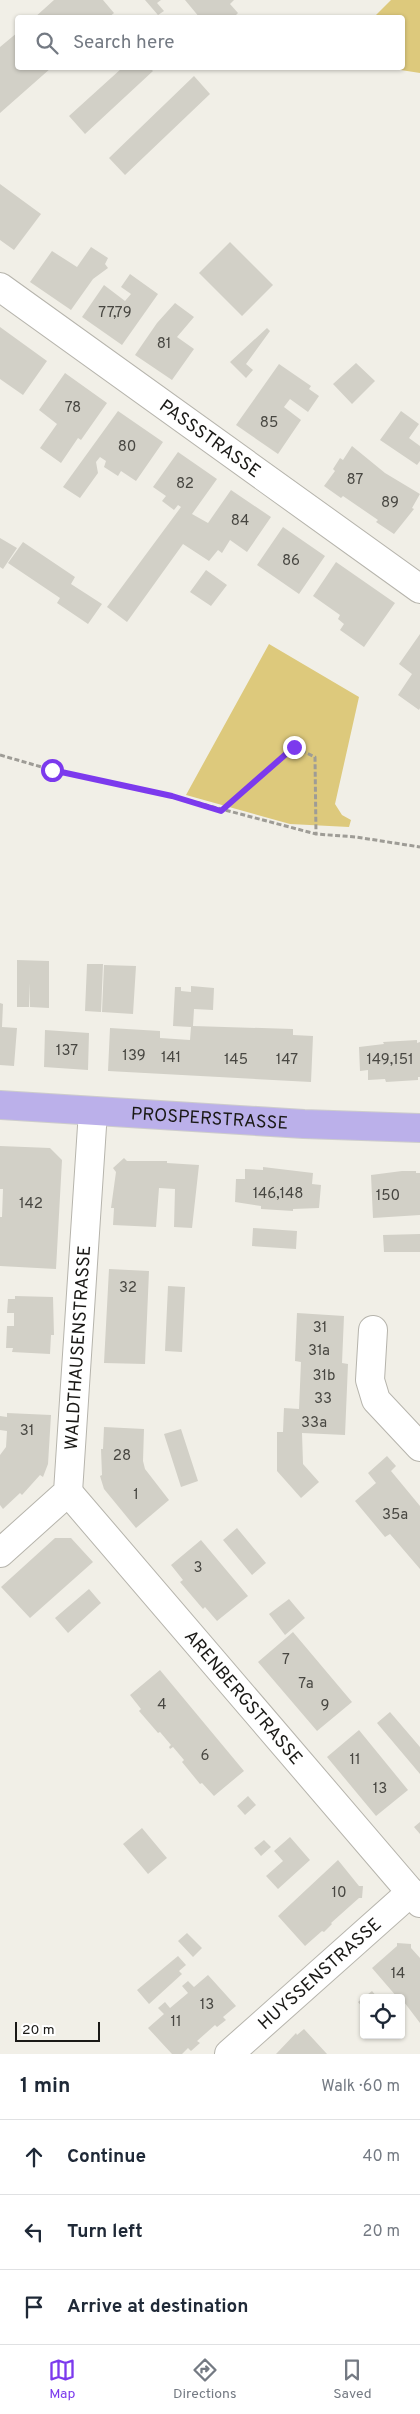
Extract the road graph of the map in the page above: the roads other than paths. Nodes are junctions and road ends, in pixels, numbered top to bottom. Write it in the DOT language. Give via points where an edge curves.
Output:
graph roads {
  1 [pos="0,288"];
  2 [pos="420,589"];
  3 [pos="0,1106"];
  4 [pos="93,1111"];
  5 [pos="420,1128"];
  6 [pos="372,1330"];
  7 [pos="420,1447"];
  8 [pos="68,1492"];
  9 [pos="0,1553"];
  10 [pos="415,1898"];
  11 [pos="230,2054"];
  1 -- 2 [label="street, PASSSTRASSE"];
  3 -- 4 [label="main road, PROSPERSTRASSE"];
  4 -- 5 [label="main road, PROSPERSTRASSE"];
  4 -- 8 [label="street, WALDTHAUSENSTRASSE"];
  6 -- 7 [label="street" via="370,1380 376,1400"];
  8 -- 9 [label="street"];
  8 -- 10 [label="street, ARENBERGSTRASSE"];
  10 -- 11 [label="street, HUYSSENSTRASSE"];
}
